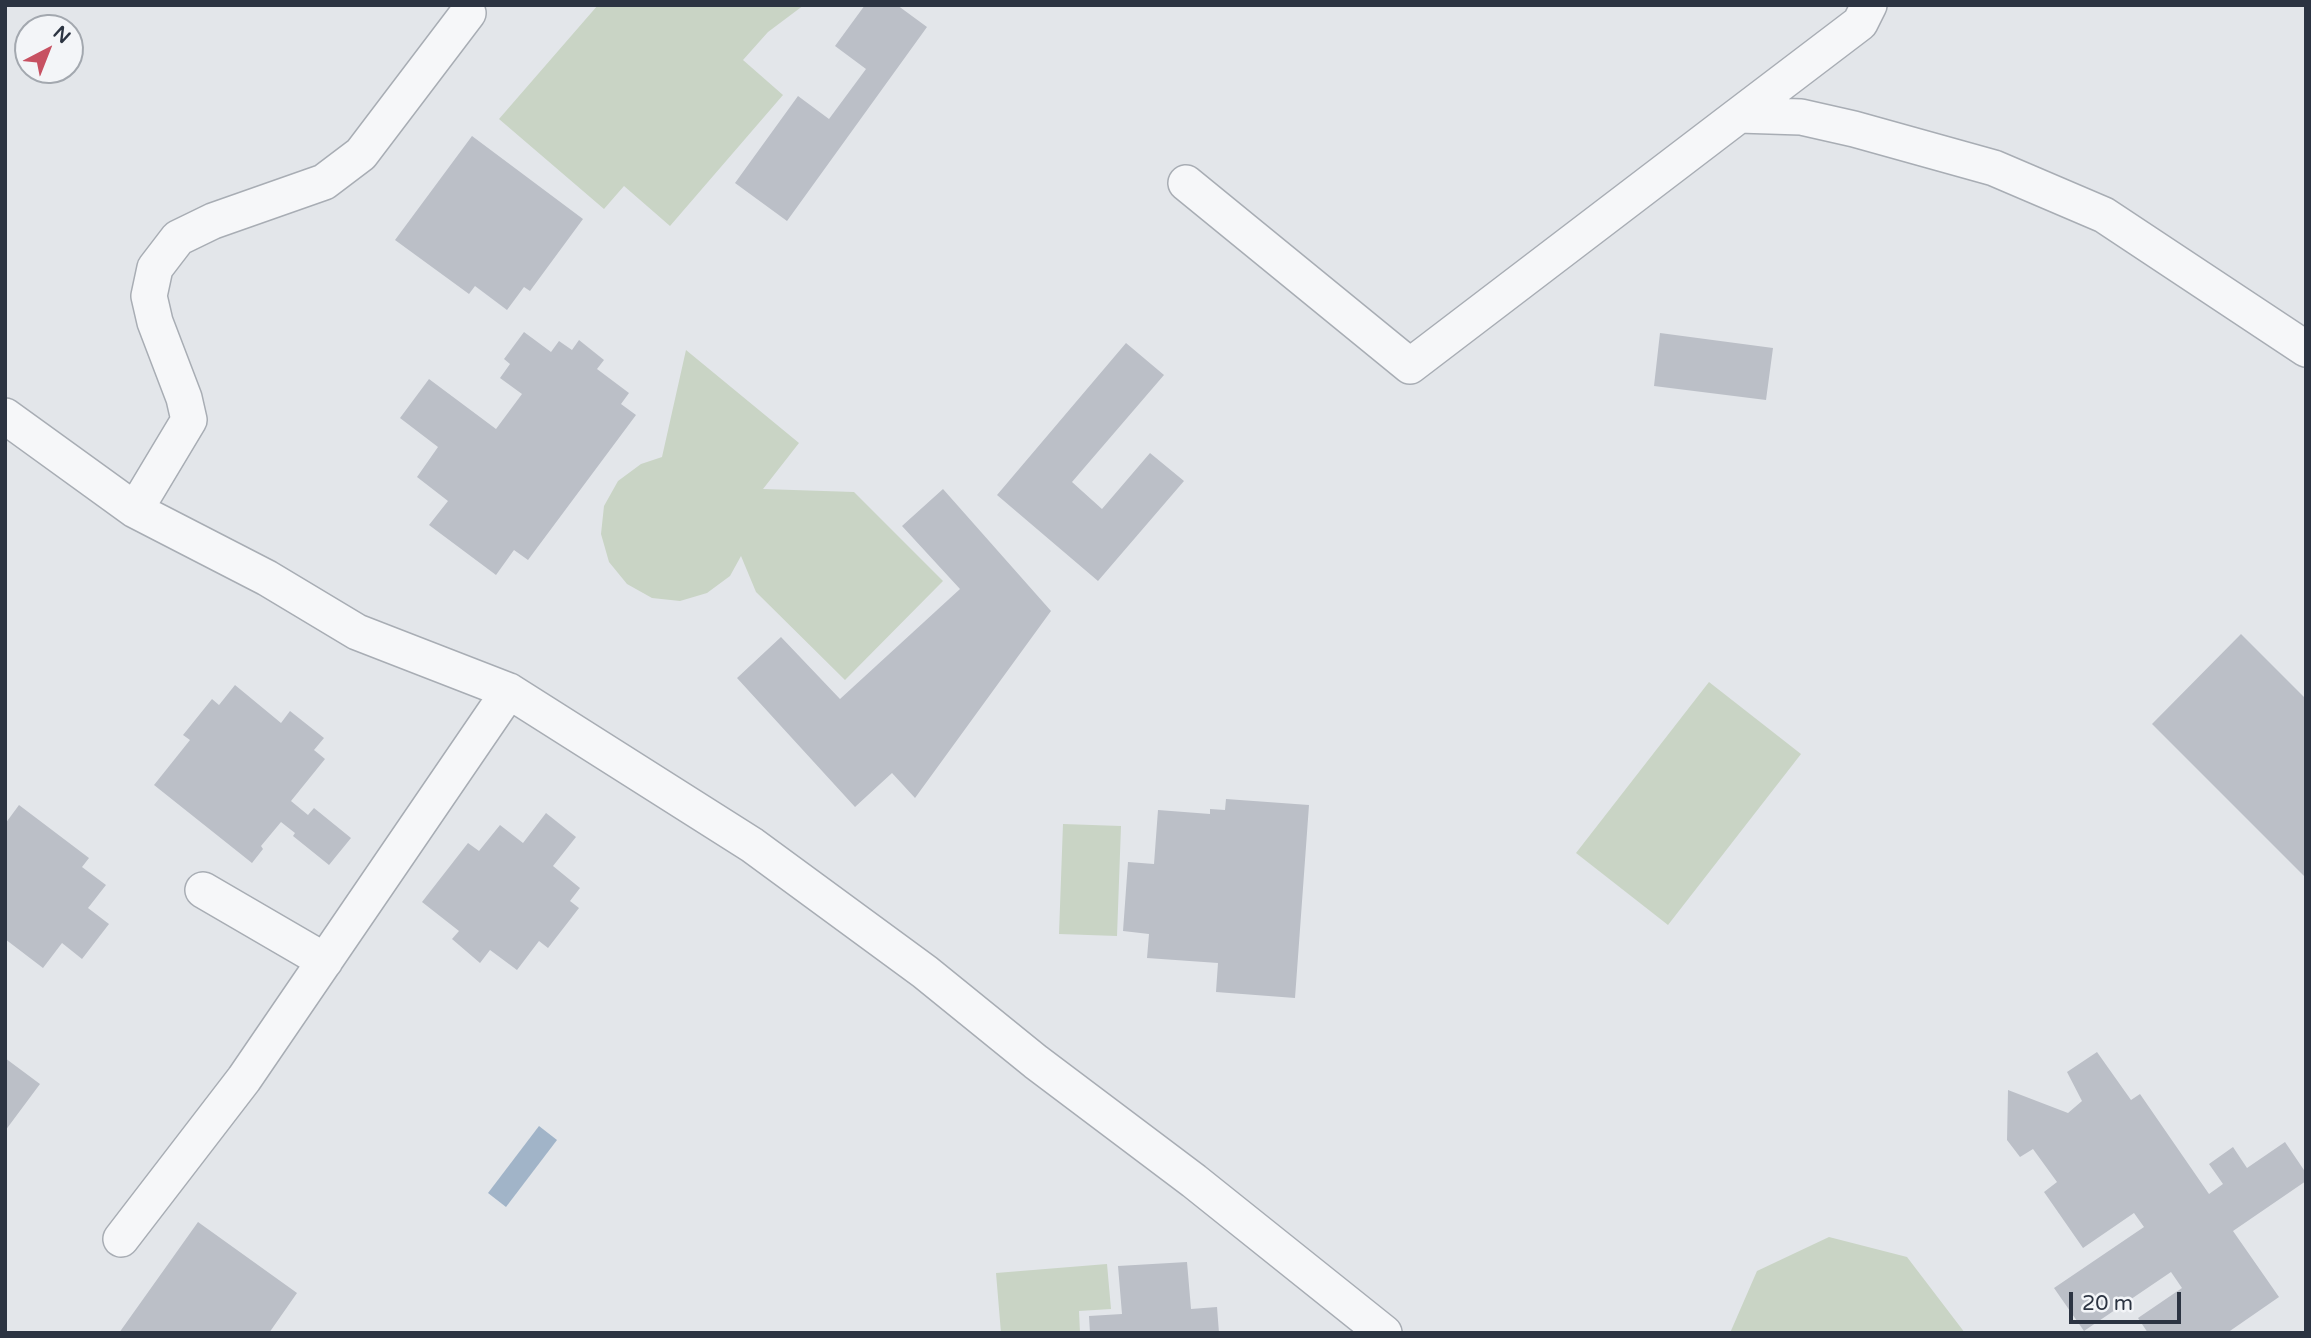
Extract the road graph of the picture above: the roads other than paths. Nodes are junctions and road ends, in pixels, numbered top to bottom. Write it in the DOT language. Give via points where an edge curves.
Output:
graph roads {
  1 [pos="1869,5"];
  2 [pos="468,13"];
  3 [pos="1740,115"];
  4 [pos="1186,184"];
  5 [pos="2306,349"];
  6 [pos="5,416"];
  7 [pos="135,510"];
  8 [pos="509,691"];
  9 [pos="203,890"];
  10 [pos="324,961"];
  11 [pos="121,1239"];
  12 [pos="1384,1333"];
  1 -- 3 [label="street" via="1860,23"];
  2 -- 7 [label="street" via="361,154 324,182 178,238 155,268 149,296 189,420"];
  3 -- 4 [label="street" via="1410,366"];
  3 -- 5 [label="street" via="1801,117 1994,167 2104,215"];
  6 -- 7 [label="street"];
  7 -- 8 [label="street" via="267,578 356,632"];
  8 -- 10 [label="street"];
  8 -- 12 [label="street" via="752,845 904,956"];
  9 -- 10 [label="street"];
  10 -- 11 [label="street" via="244,1079"];
}
